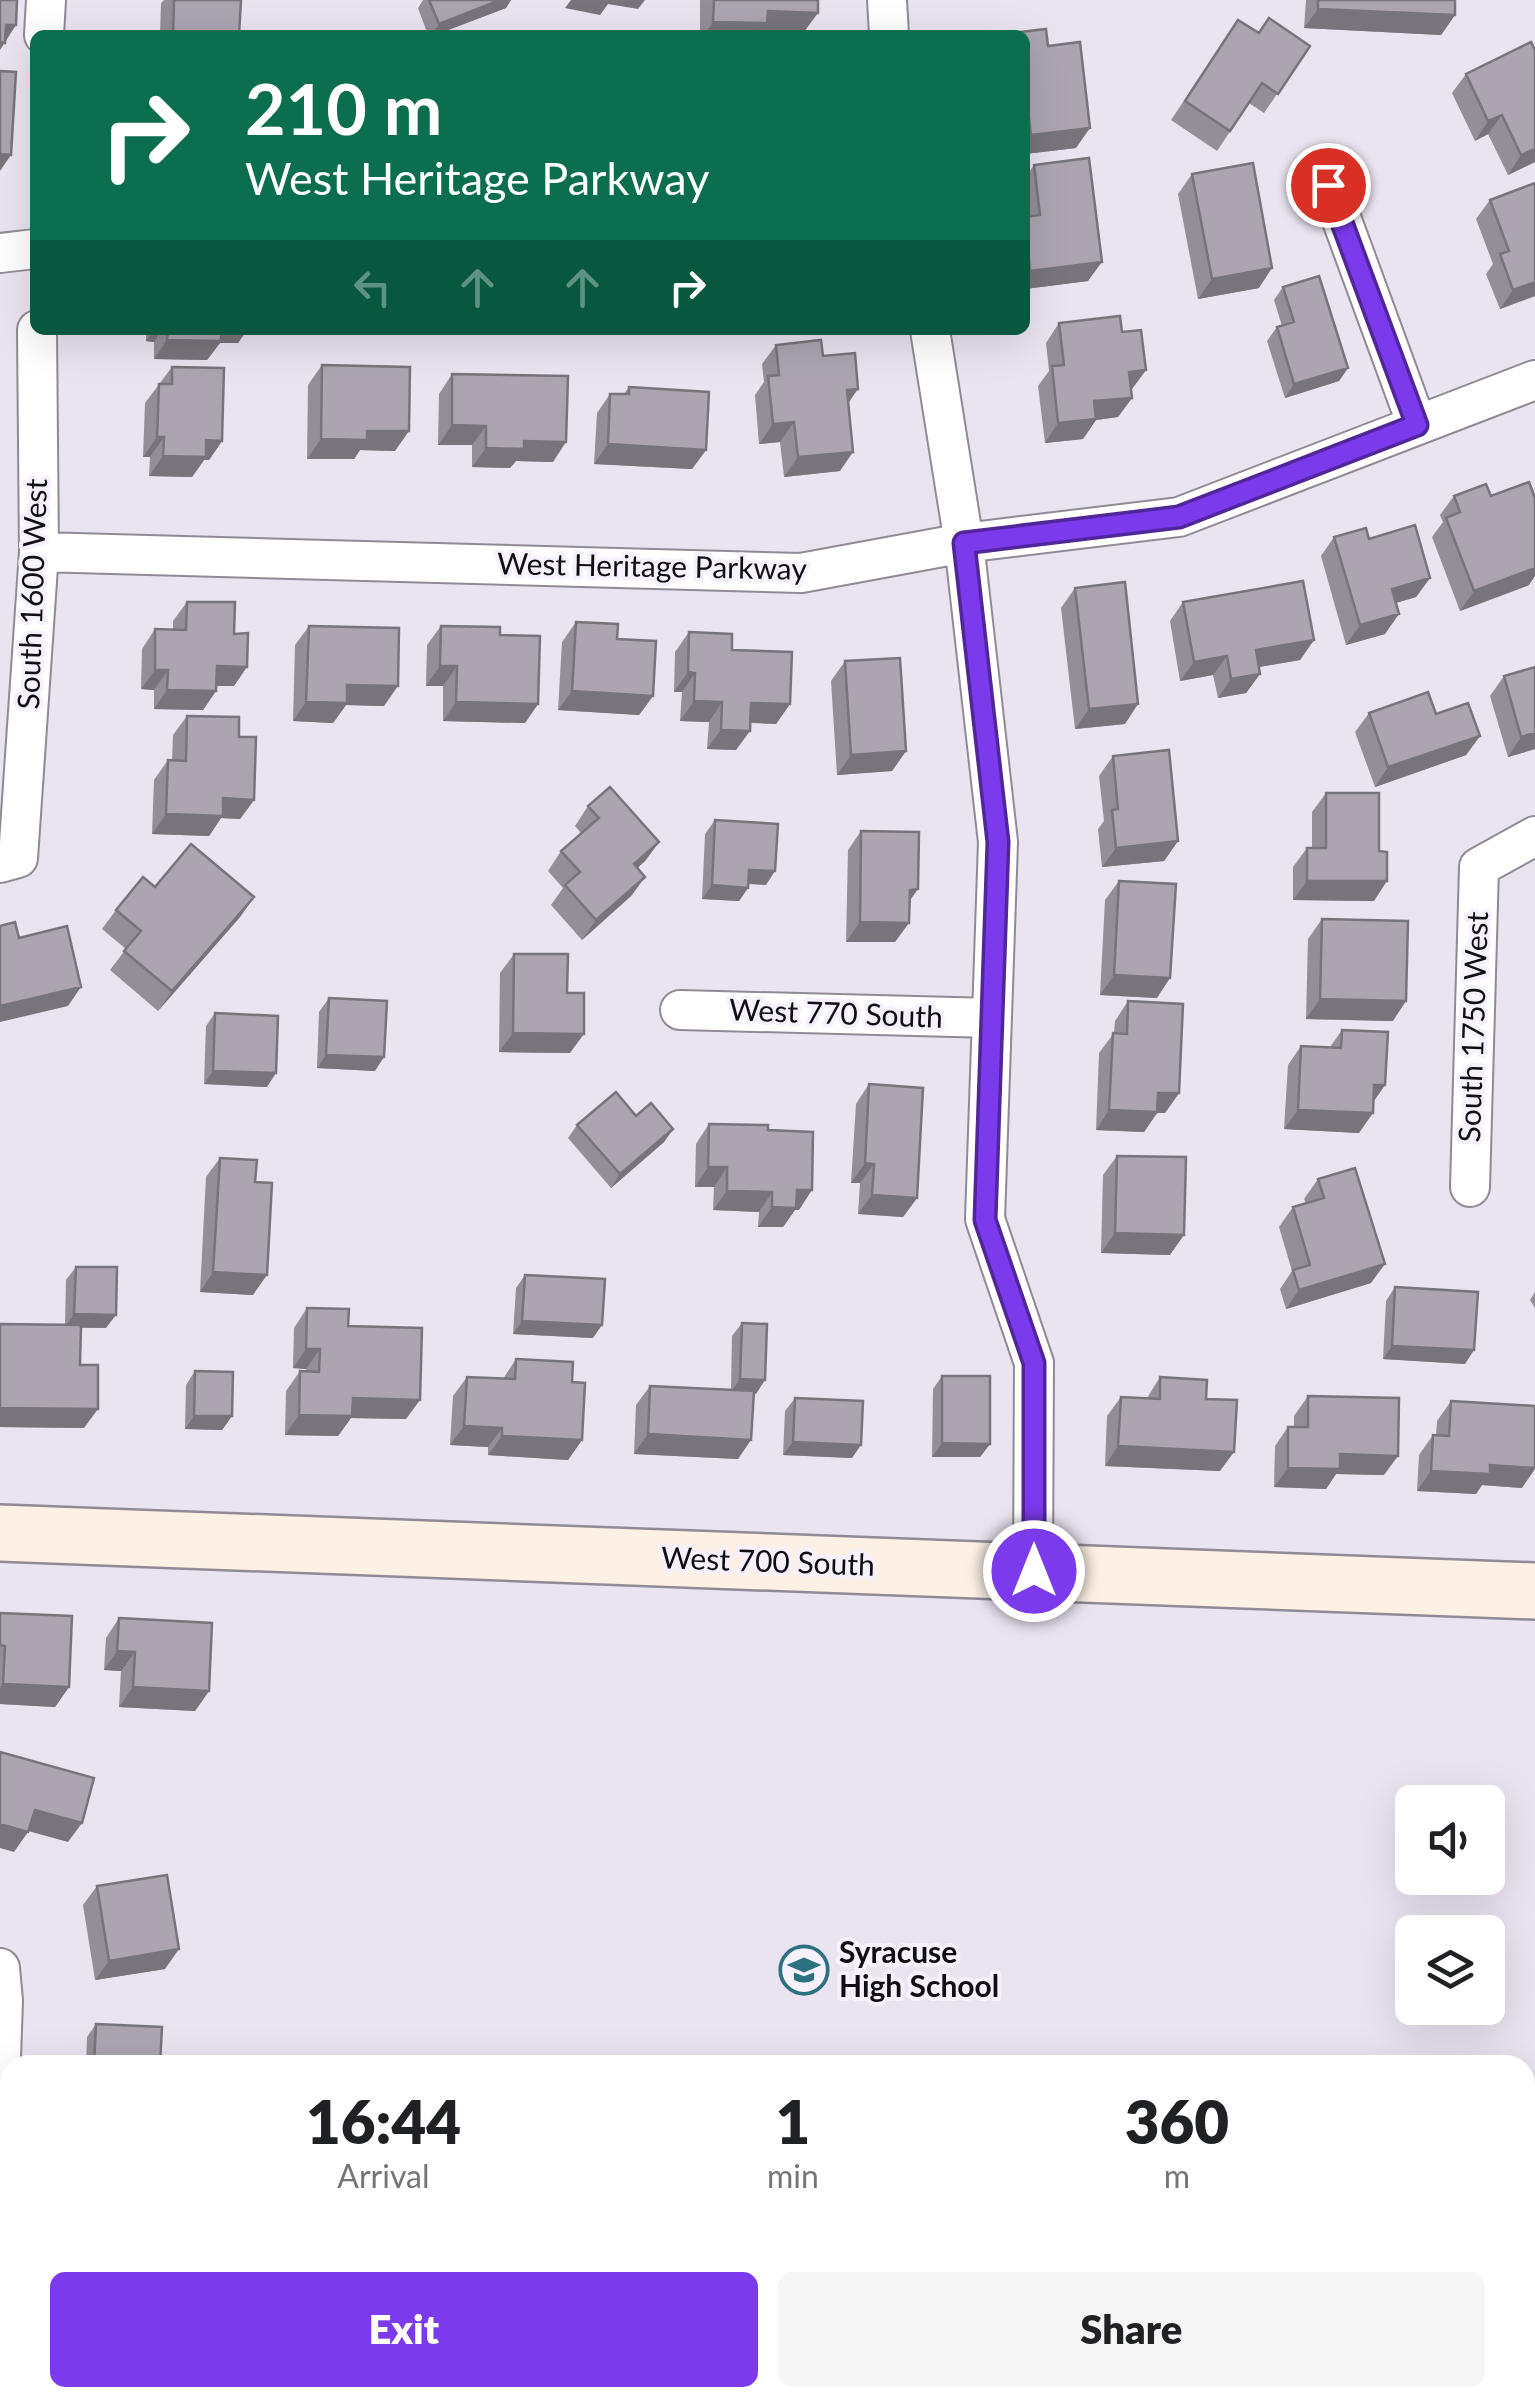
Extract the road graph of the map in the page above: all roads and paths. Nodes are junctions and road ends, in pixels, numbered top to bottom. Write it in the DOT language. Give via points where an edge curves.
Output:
graph roads {
  1 [pos="46,0"];
  2 [pos="887,0"];
  3 [pos="44,30"];
  4 [pos="889,30"];
  5 [pos="1328,185"];
  6 [pos="30,250"];
  7 [pos="0,253"];
  8 [pos="37,335"];
  9 [pos="931,335"];
  10 [pos="1535,380"];
  11 [pos="1417,425"];
  12 [pos="964,543"];
  13 [pos="39,552"];
  14 [pos="1535,836"];
  15 [pos="9,860"];
  16 [pos="680,1010"];
  17 [pos="992,1018"];
  18 [pos="1470,1187"];
  19 [pos="0,1533"];
  20 [pos="1034,1571"];
  21 [pos="1535,1592"];
  22 [pos="0,1968"];
  23 [pos="1,2055"];
  1 -- 3 [label="street"];
  2 -- 4 [label="street"];
  5 -- 11 [label="street"];
  6 -- 7 [label="street"];
  8 -- 13 [label="street, South 1600 West"];
  9 -- 12 [label="street"];
  10 -- 11 [label="street, West Heritage Parkway"];
  11 -- 12 [label="street, West Heritage Parkway" via="1179,517"];
  12 -- 13 [label="street, West Heritage Parkway" via="801,573"];
  12 -- 17 [label="street" via="998,842"];
  13 -- 15 [label="street, South 1600 West"];
  14 -- 18 [label="street, South 1750 West" via="1479,867"];
  16 -- 17 [label="street, West 770 South"];
  17 -- 20 [label="street" via="985,1220 1034,1363"];
  19 -- 20 [label="street, West 700 South"];
  20 -- 21 [label="street, West 700 South"];
  22 -- 23 [label="street"];
}
